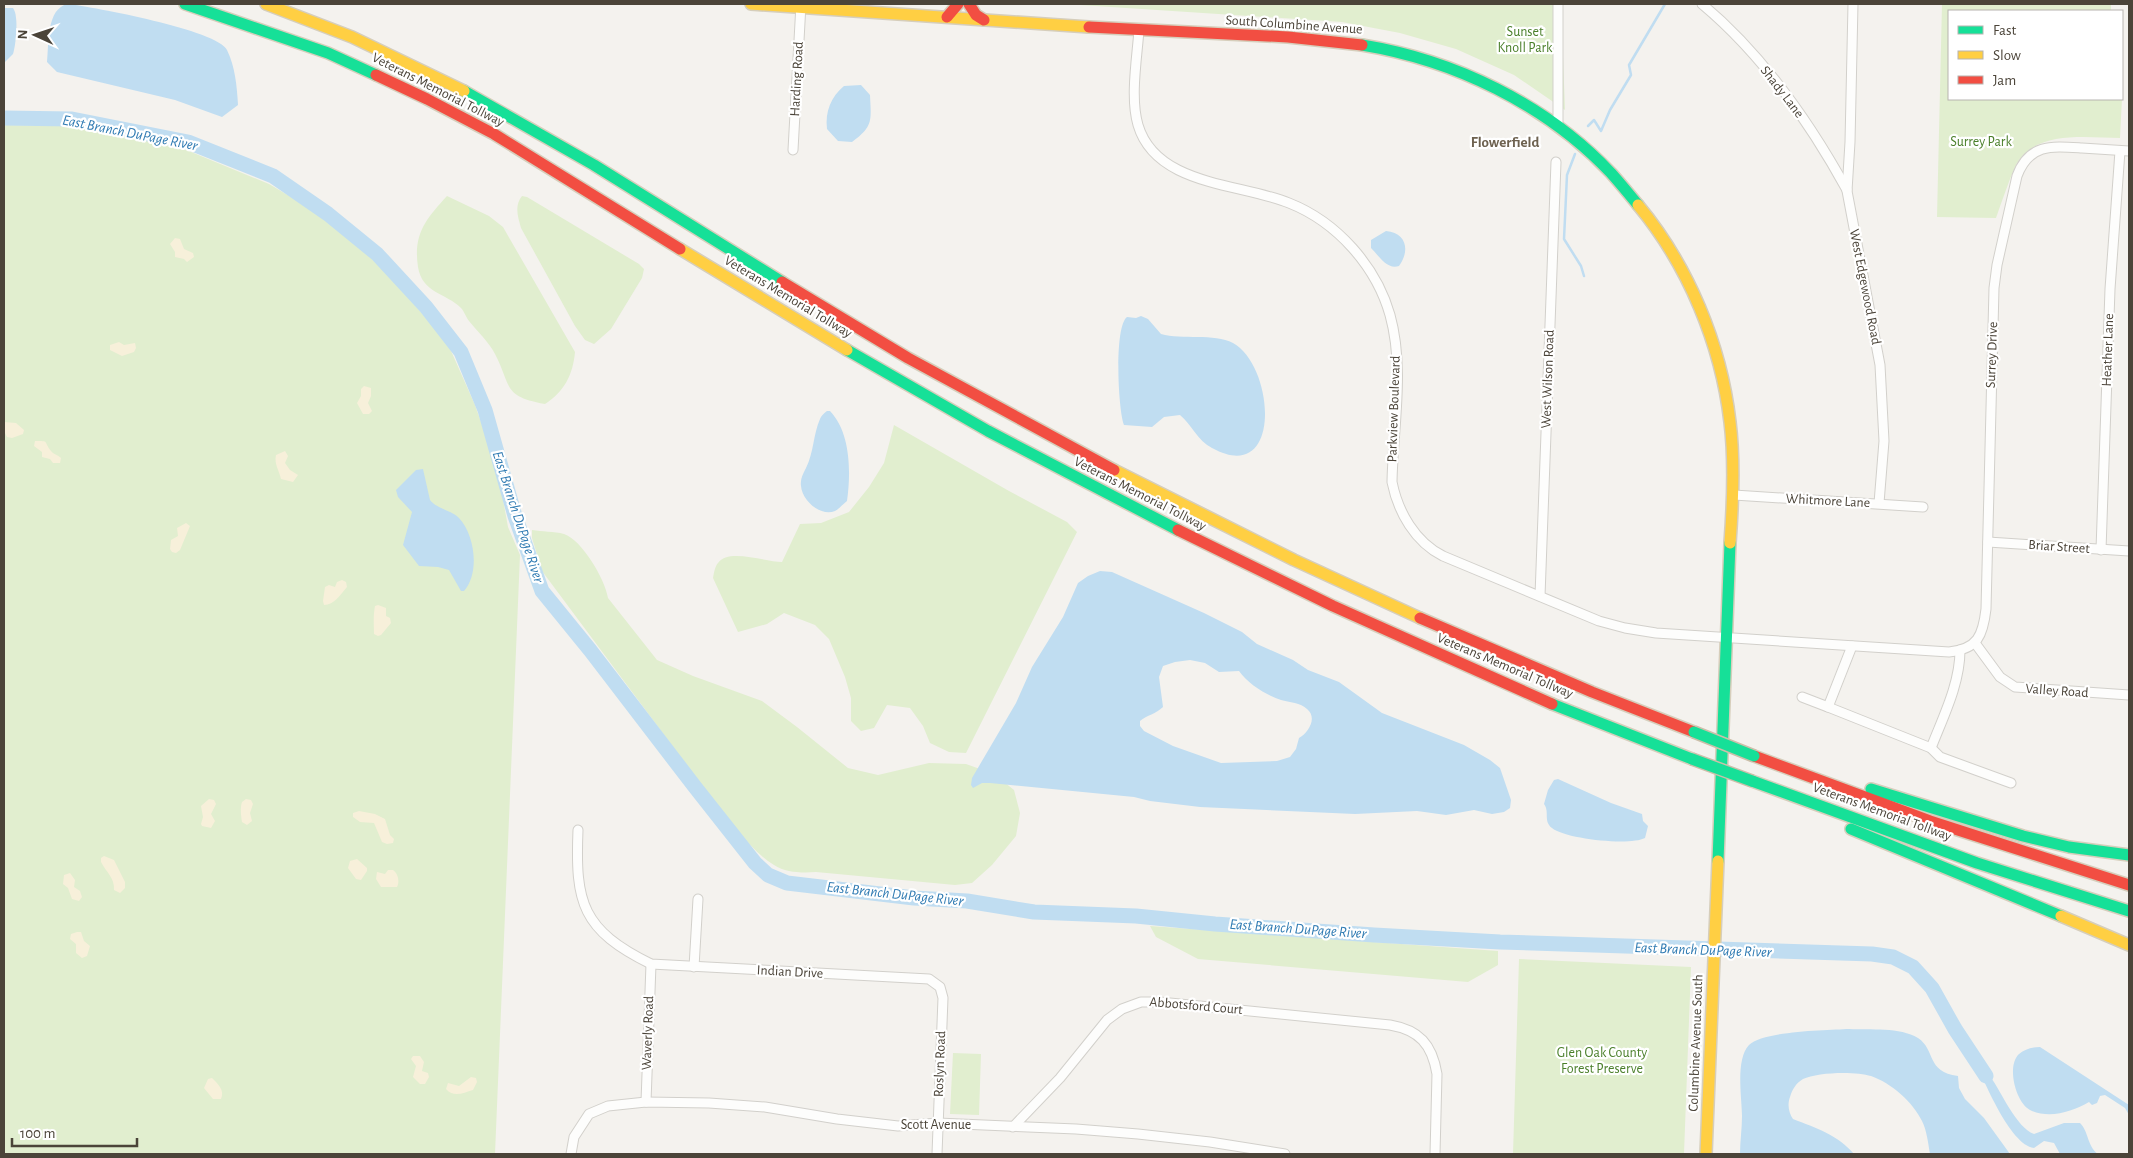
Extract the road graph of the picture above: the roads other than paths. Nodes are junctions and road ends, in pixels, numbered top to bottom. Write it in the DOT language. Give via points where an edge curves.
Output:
graph roads {
  1 [pos="185,4"];
  2 [pos="266,4"];
  3 [pos="750,4"];
  4 [pos="958,4"];
  5 [pos="969,4"];
  6 [pos="1558,4"];
  7 [pos="1702,4"];
  8 [pos="1853,4"];
  9 [pos="801,5"];
  10 [pos="947,17"];
  11 [pos="984,20"];
  12 [pos="1139,30"];
  13 [pos="1558,126"];
  14 [pos="793,150"];
  15 [pos="2125,151"];
  16 [pos="1556,162"];
  17 [pos="1847,191"];
  18 [pos="1734,495"];
  19 [pos="1879,504"];
  20 [pos="1923,506"];
  21 [pos="1988,542"];
  22 [pos="2101,550"];
  23 [pos="2129,552"];
  24 [pos="1540,596"];
  25 [pos="1726,637"];
  26 [pos="1975,644"];
  27 [pos="1852,646"];
  28 [pos="1960,650"];
  29 [pos="2129,695"];
  30 [pos="1802,697"];
  31 [pos="1828,707"];
  32 [pos="1931,748"];
  33 [pos="1758,757"];
  34 [pos="2011,783"];
  35 [pos="1786,793"];
  36 [pos="578,830"];
  37 [pos="2129,855"];
  38 [pos="2129,885"];
  39 [pos="698,899"];
  40 [pos="2129,911"];
  41 [pos="2129,945"];
  42 [pos="650,964"];
  43 [pos="694,966"];
  44 [pos="929,979"];
  45 [pos="646,1102"];
  46 [pos="938,1123"];
  47 [pos="1013,1127"];
  48 [pos="571,1154"];
  49 [pos="937,1154"];
  50 [pos="1285,1154"];
  51 [pos="1435,1154"];
  52 [pos="1706,1154"];
  1 -- 35 [label="main road, Veterans Memorial Tollway, bridge" via="328,53 494,134 894,378 1180,532 1530,695"];
  2 -- 33 [label="main road, Veterans Memorial Tollway, bridge" via="335,30 438,76 504,111 907,357 1198,513 1342,583 1600,697"];
  3 -- 9 [label="main road, South Columbine Avenue"];
  4 -- 10 [label="main road"];
  5 -- 11 [label="main road"];
  6 -- 13 [label="street"];
  7 -- 17 [label="street, Shady Lane" via="1783,89 1826,152"];
  8 -- 17 [label="street, West Edgewood Road"];
  9 -- 10 [label="main road, South Columbine Avenue"];
  9 -- 14 [label="street, Harding Road"];
  10 -- 11 [label="main road, South Columbine Avenue"];
  11 -- 12 [label="main road, South Columbine Avenue"];
  12 -- 13 [label="main road, South Columbine Avenue" via="1321,39 1385,48 1468,73"];
  12 -- 24 [label="street, Parkview Boulevard" via="1138,125 1144,139 1163,162 1189,175 1270,196 1302,209 1329,226 1350,245 1374,280 1389,314 1396,350 1394,495 1416,536 1443,556"];
  13 -- 18 [label="main road, South Columbine Avenue" via="1604,164 1637,200 1671,247 1692,287 1709,329 1725,387 1733,445"];
  15 -- 21 [label="street, Surrey Drive" via="2049,147 2029,156 2020,169 1995,281"];
  15 -- 22 [label="street, Heather Lane" via="2110,290"];
  16 -- 24 [label="street, West Wilson Road"];
  17 -- 19 [label="street, West Edgewood Road" via="1880,365 1884,441"];
  18 -- 19 [label="street, Whitmore Lane"];
  18 -- 25 [label="main road, South Columbine Avenue"];
  19 -- 20 [label="street, Whitmore Lane"];
  21 -- 22 [label="street, Briar Street"];
  21 -- 26 [label="street, Surrey Drive" via="1984,626"];
  22 -- 23 [label="street, Briar Street"];
  24 -- 25 [label="street, Parkview Boulevard" via="1599,621 1625,628"];
  25 -- 27 [label="street"];
  25 -- 52 [label="main road, Columbine Avenue South"];
  26 -- 28 [label="street"];
  26 -- 29 [label="street, Valley Road" via="2004,682 2015,687"];
  27 -- 28 [label="street"];
  27 -- 31 [label="street"];
  28 -- 32 [label="street" via="1960,664 1950,698"];
  30 -- 31 [label="street"];
  31 -- 32 [label="street"];
  32 -- 34 [label="street" via="1940,757"];
  33 -- 37 [label="main road" via="1784,760 2023,836 2069,847"];
  33 -- 38 [label="main road, Veterans Memorial Tollway" via="1930,821"];
  35 -- 40 [label="main road, Veterans Memorial Tollway" via="1977,863"];
  35 -- 41 [label="main road" via="1801,805 1855,831"];
  36 -- 42 [label="street" via="578,882 588,913 616,946"];
  39 -- 43 [label="street"];
  42 -- 43 [label="street, Indian Drive"];
  42 -- 45 [label="street, Waverly Road"];
  43 -- 44 [label="street, Indian Drive"];
  44 -- 46 [label="street, Roslyn Road" via="940,987 942,998"];
  45 -- 46 [label="street, Scott Avenue" via="765,1107 898,1126"];
  45 -- 48 [label="street, Scott Avenue" via="608,1106 589,1114 574,1137"];
  46 -- 47 [label="street, Scott Avenue"];
  46 -- 49 [label="street, Roslyn Road"];
  47 -- 50 [label="street, Scott Avenue" via="1138,1134"];
  47 -- 51 [label="street, Abbotsford Court" via="1060,1078 1106,1020 1141,1002 1160,1002 1390,1025 1414,1032 1426,1044 1436,1063"];
}
